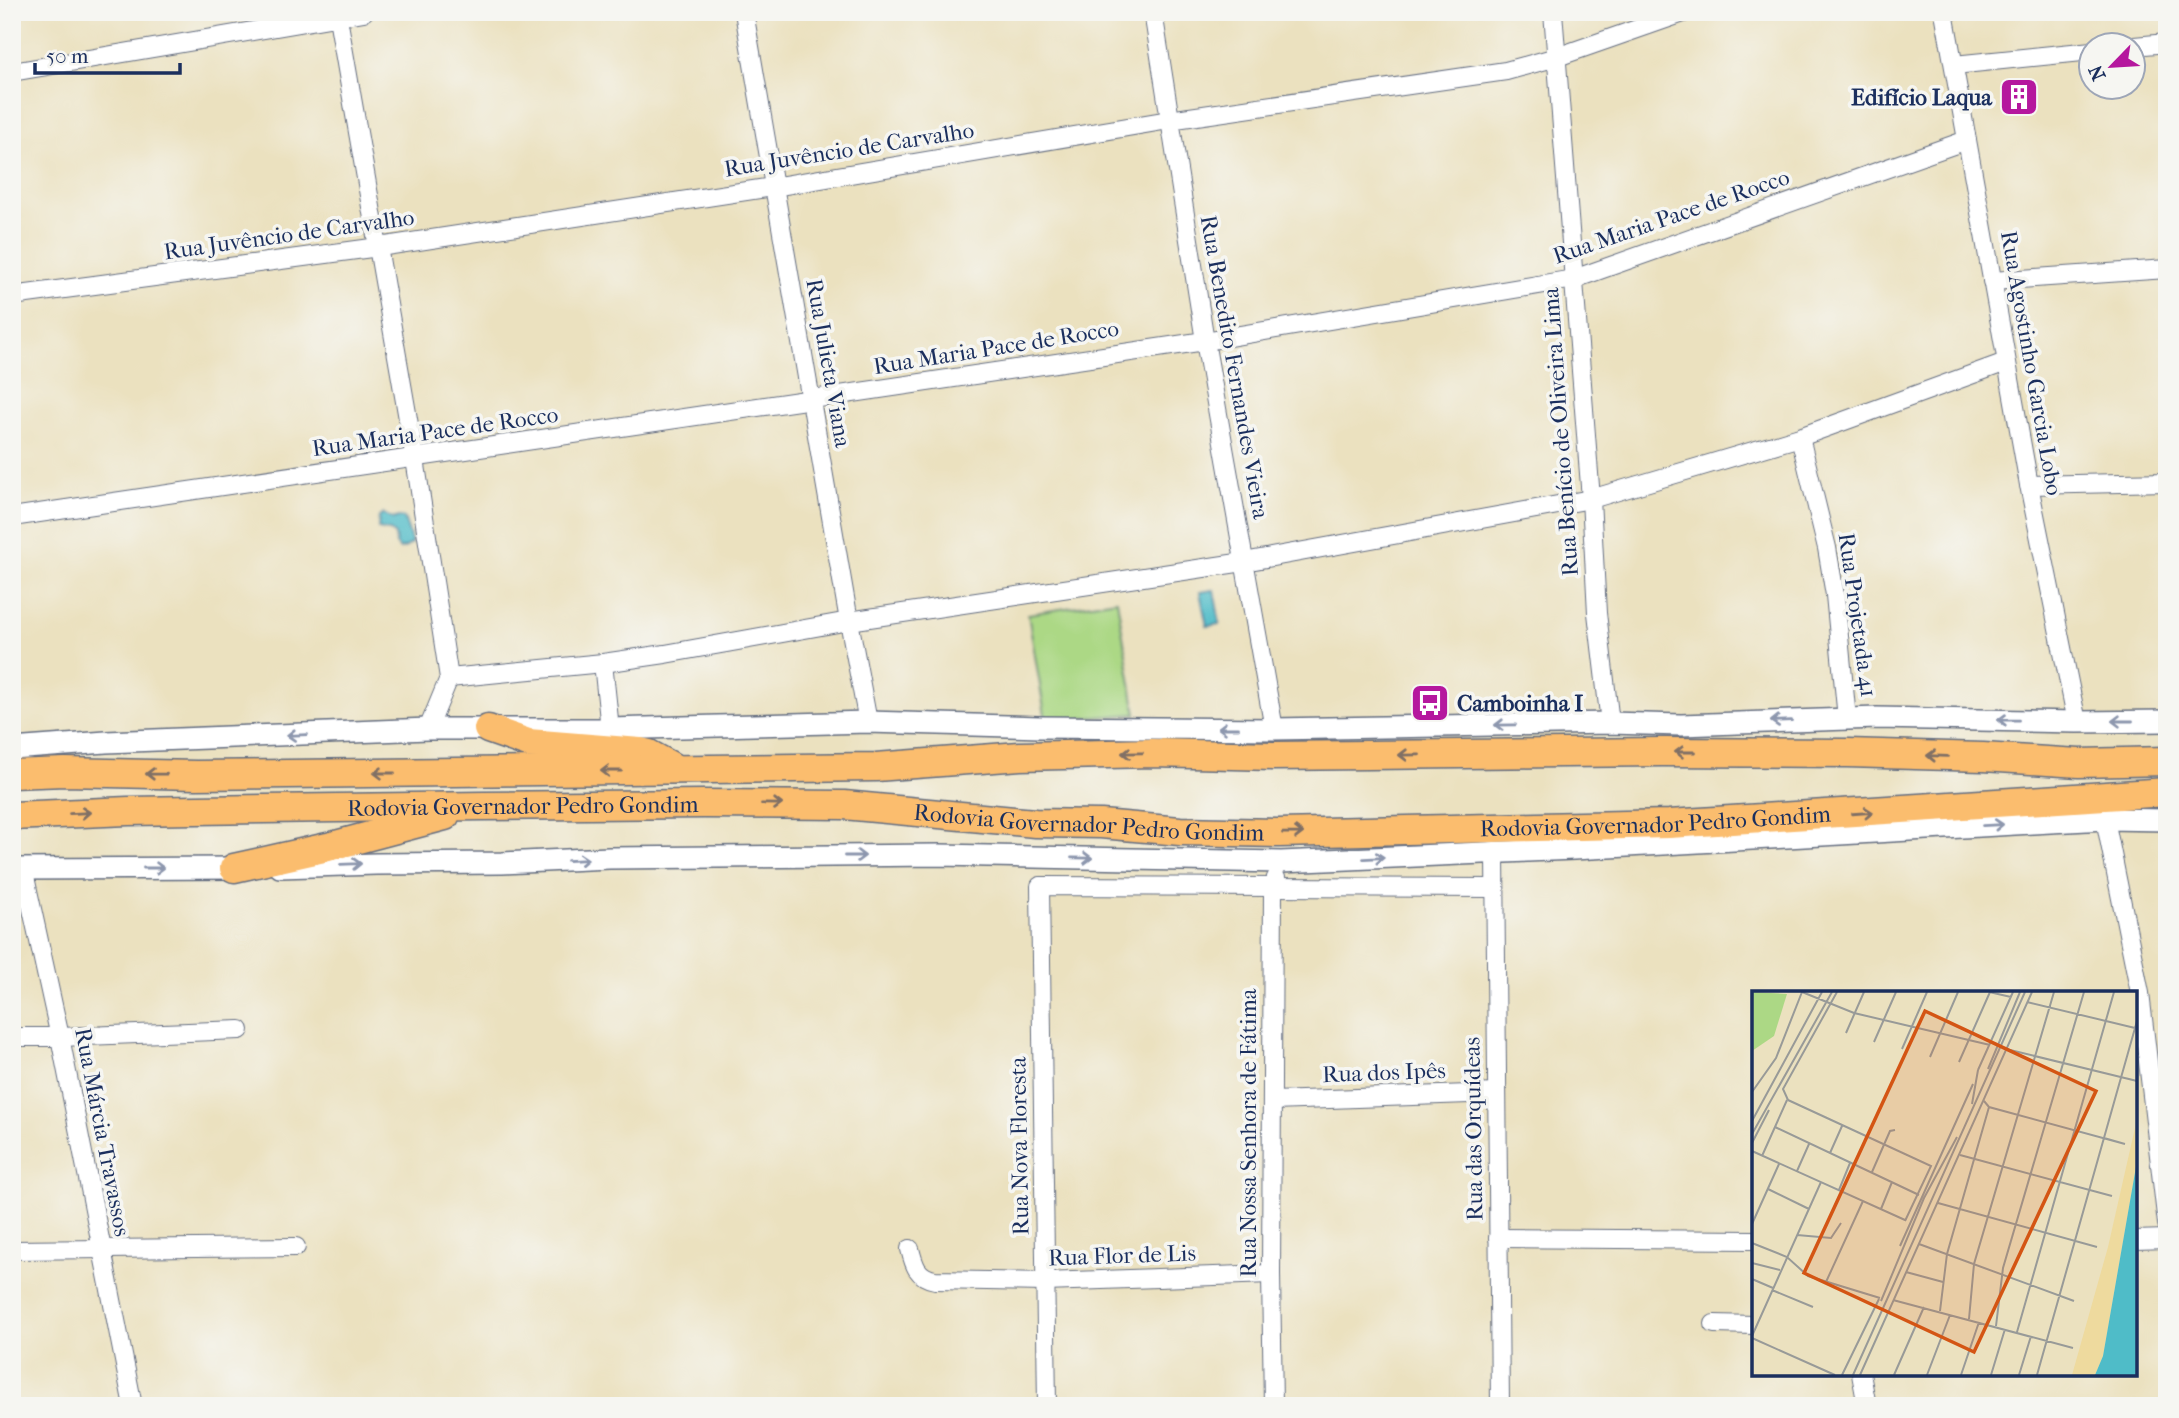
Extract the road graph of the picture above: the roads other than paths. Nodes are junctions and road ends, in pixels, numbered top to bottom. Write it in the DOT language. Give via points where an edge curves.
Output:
graph roads {
  1 [pos="364,12"];
  2 [pos="744,12"];
  3 [pos="1153,12"];
  4 [pos="1553,12"];
  5 [pos="1686,12"];
  6 [pos="1944,12"];
  7 [pos="338,14"];
  8 [pos="2167,43"];
  9 [pos="2148,45"];
  10 [pos="2078,52"];
  11 [pos="1557,57"];
  12 [pos="1954,65"];
  13 [pos="12,72"];
  14 [pos="1169,120"];
  15 [pos="1967,140"];
  16 [pos="773,187"];
  17 [pos="379,247"];
  18 [pos="2167,269"];
  19 [pos="1574,279"];
  20 [pos="1992,281"];
  21 [pos="12,296"];
  22 [pos="1205,341"];
  23 [pos="2006,362"];
  24 [pos="811,400"];
  25 [pos="1800,437"];
  26 [pos="415,459"];
  27 [pos="2167,482"];
  28 [pos="2029,485"];
  29 [pos="1591,499"];
  30 [pos="12,517"];
  31 [pos="1244,562"];
  32 [pos="849,621"];
  33 [pos="603,663"];
  34 [pos="449,678"];
  35 [pos="1847,719"];
  36 [pos="2167,721"];
  37 [pos="868,722"];
  38 [pos="2077,722"];
  39 [pos="1610,723"];
  40 [pos="428,729"];
  41 [pos="488,729"];
  42 [pos="610,729"];
  43 [pos="1274,729"];
  44 [pos="12,749"];
  45 [pos="2167,761"];
  46 [pos="679,771"];
  47 [pos="12,774"];
  48 [pos="2167,792"];
  49 [pos="483,806"];
  50 [pos="12,816"];
  51 [pos="2105,819"];
  52 [pos="2167,820"];
  53 [pos="1495,852"];
  54 [pos="1281,862"];
  55 [pos="234,868"];
  56 [pos="18,869"];
  57 [pos="1273,886"];
  58 [pos="1495,888"];
  59 [pos="240,1030"];
  60 [pos="12,1037"];
  61 [pos="60,1037"];
  62 [pos="1497,1093"];
  63 [pos="1273,1101"];
  64 [pos="2167,1224"];
  65 [pos="1498,1238"];
  66 [pos="2167,1239"];
  67 [pos="1752,1240"];
  68 [pos="2137,1240"];
  69 [pos="296,1247"];
  70 [pos="101,1249"];
  71 [pos="909,1249"];
  72 [pos="12,1250"];
  73 [pos="1271,1274"];
  74 [pos="1045,1282"];
  75 [pos="1714,1324"];
  76 [pos="1752,1325"];
  77 [pos="1861,1376"];
  78 [pos="134,1406"];
  79 [pos="1047,1406"];
  80 [pos="1273,1406"];
  81 [pos="1500,1406"];
  82 [pos="1867,1406"];
  1 -- 7 [label="street"];
  2 -- 16 [label="street, Rua Julieta Viana"];
  3 -- 14 [label="street, Rua Benedito Fernandes Vieira"];
  4 -- 11 [label="street, Rua Benício de Oliveira Lima"];
  5 -- 11 [label="street, Rua Juvêncio de Carvalho"];
  6 -- 12 [label="street, Rua Agostinho Garcia Lobo"];
  7 -- 13 [label="street"];
  7 -- 17 [label="street"];
  8 -- 9 [label="street"];
  10 -- 12 [label="street"];
  11 -- 14 [label="street, Rua Juvêncio de Carvalho" via="1506,71"];
  11 -- 19 [label="street, Rua Benício de Oliveira Lima"];
  12 -- 15 [label="street, Rua Agostinho Garcia Lobo"];
  14 -- 16 [label="street, Rua Juvêncio de Carvalho"];
  14 -- 22 [label="street, Rua Benedito Fernandes Vieira"];
  15 -- 19 [label="street, Rua Maria Pace de Rocco"];
  15 -- 20 [label="street, Rua Agostinho Garcia Lobo"];
  16 -- 17 [label="street, Rua Juvêncio de Carvalho"];
  16 -- 24 [label="street, Rua Julieta Viana"];
  17 -- 21 [label="street, Rua Juvêncio de Carvalho"];
  17 -- 26 [label="street"];
  18 -- 20 [label="street"];
  19 -- 22 [label="street, Rua Maria Pace de Rocco"];
  19 -- 29 [label="street, Rua Benício de Oliveira Lima"];
  20 -- 23 [label="street, Rua Agostinho Garcia Lobo"];
  22 -- 24 [label="street, Rua Maria Pace de Rocco"];
  22 -- 31 [label="street, Rua Benedito Fernandes Vieira"];
  23 -- 25 [label="street"];
  23 -- 28 [label="street, Rua Agostinho Garcia Lobo"];
  24 -- 26 [label="street, Rua Maria Pace de Rocco"];
  24 -- 32 [label="street, Rua Julieta Viana"];
  25 -- 29 [label="street"];
  25 -- 35 [label="street, Rua Projetada 41" via="1835,595"];
  26 -- 30 [label="street, Rua Maria Pace de Rocco"];
  26 -- 34 [label="street"];
  27 -- 28 [label="street"];
  28 -- 38 [label="street, Rua Agostinho Garcia Lobo"];
  29 -- 31 [label="street"];
  29 -- 39 [label="street, Rua Benício de Oliveira Lima" via="1597,613"];
  31 -- 32 [label="street"];
  31 -- 43 [label="street, Rua Benedito Fernandes Vieira"];
  32 -- 33 [label="street"];
  32 -- 37 [label="street, Rua Julieta Viana"];
  33 -- 34 [label="street"];
  33 -- 42 [label="street"];
  34 -- 40 [label="street"];
  38 -- 35 [label="street, one-way"];
  35 -- 39 [label="street, one-way"];
  36 -- 38 [label="street, one-way"];
  37 -- 42 [label="street"];
  43 -- 37 [label="street, one-way"];
  39 -- 43 [label="street, one-way"];
  40 -- 41 [label="street"];
  40 -- 44 [label="street, one-way"];
  41 -- 42 [label="street"];
  41 -- 46 [label="highway" via="528,743 640,752"];
  45 -- 46 [label="highway, Rodovia Governador Pedro Gondim, one-way" via="2079,763 1835,753 1152,753"];
  46 -- 47 [label="highway, Rodovia Governador Pedro Gondim, one-way"];
  49 -- 48 [label="highway, Rodovia Governador Pedro Gondim, one-way" via="844,805 1035,823 1279,833 1669,824"];
  50 -- 49 [label="highway, Rodovia Governador Pedro Gondim, one-way"];
  49 -- 55 [label="highway"];
  51 -- 52 [label="street"];
  53 -- 51 [label="street, one-way"];
  51 -- 64 [label="street" via="2140,993"];
  54 -- 53 [label="street, one-way"];
  53 -- 58 [label="street, Rua das Orquídeas"];
  55 -- 54 [label="street, one-way" via="939,855"];
  54 -- 57 [label="street, Rua Nossa Senhora de Fátima"];
  56 -- 55 [label="street, one-way"];
  56 -- 61 [label="street, Rua Márcia Travassos"];
  57 -- 58 [label="street"];
  57 -- 63 [label="street, Rua Nossa Senhora de Fátima"];
  57 -- 74 [label="street, Rua Nova Floresta" via="1040,886"];
  58 -- 62 [label="street, Rua das Orquídeas"];
  59 -- 61 [label="street"];
  60 -- 61 [label="street"];
  61 -- 70 [label="street, Rua Márcia Travassos"];
  62 -- 63 [label="street, Rua dos Ipês"];
  62 -- 65 [label="street, Rua das Orquídeas"];
  63 -- 73 [label="street, Rua Nossa Senhora de Fátima"];
  65 -- 67 [label="street"];
  65 -- 81 [label="street, Rua das Orquídeas"];
  66 -- 68 [label="street"];
  69 -- 70 [label="street"];
  70 -- 72 [label="street"];
  70 -- 78 [label="street, Rua Márcia Travassos"];
  71 -- 74 [label="street, Rua Flor de Lis" via="914,1267 927,1279"];
  73 -- 74 [label="street, Rua Flor de Lis"];
  73 -- 80 [label="street, Rua Nossa Senhora de Fátima"];
  74 -- 79 [label="street, Rua Nova Floresta"];
  75 -- 76 [label="street"];
  77 -- 82 [label="street"];
}
